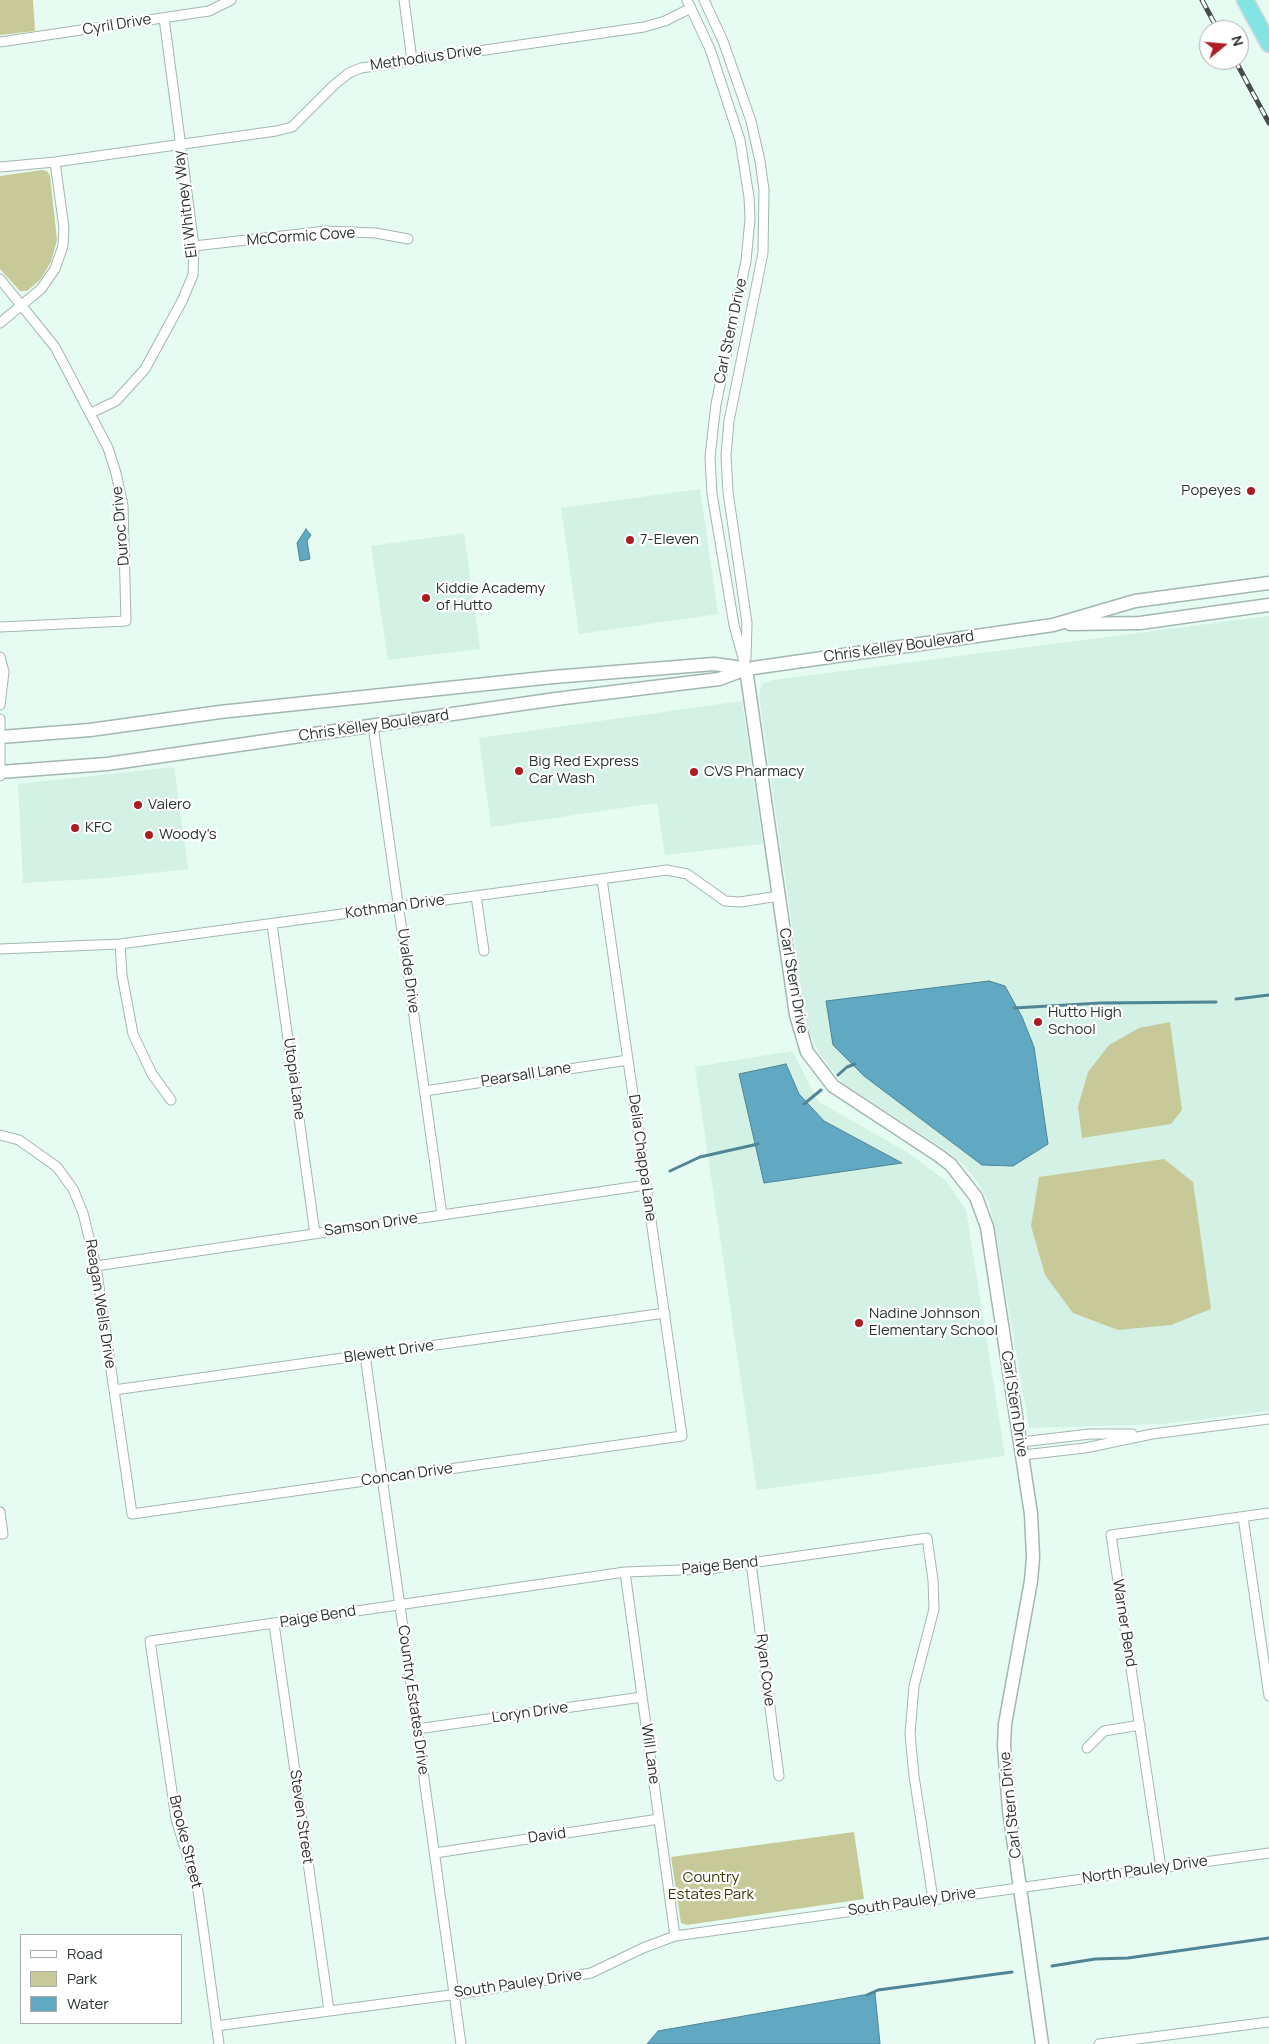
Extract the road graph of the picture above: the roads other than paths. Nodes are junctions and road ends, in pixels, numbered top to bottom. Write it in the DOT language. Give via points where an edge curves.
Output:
graph roads {
  1 [pos="232,0"];
  2 [pos="404,0"];
  3 [pos="704,0"];
  4 [pos="1245,0"];
  5 [pos="689,4"];
  6 [pos="164,18"];
  7 [pos="0,42"];
  8 [pos="1269,44"];
  9 [pos="412,60"];
  10 [pos="180,144"];
  11 [pos="55,162"];
  12 [pos="0,167"];
  13 [pos="408,239"];
  14 [pos="194,246"];
  15 [pos="0,279"];
  16 [pos="21,305"];
  17 [pos="0,323"];
  18 [pos="91,413"];
  19 [pos="1269,583"];
  20 [pos="1269,606"];
  21 [pos="1052,625"];
  22 [pos="0,628"];
  23 [pos="0,657"];
  24 [pos="746,669"];
  25 [pos="0,705"];
  26 [pos="0,719"];
  27 [pos="373,726"];
  28 [pos="0,737"];
  29 [pos="0,772"];
  30 [pos="0,776"];
  31 [pos="602,879"];
  32 [pos="476,896"];
  33 [pos="779,896"];
  34 [pos="398,906"];
  35 [pos="272,924"];
  36 [pos="120,944"];
  37 [pos="0,949"];
  38 [pos="484,951"];
  39 [pos="628,1060"];
  40 [pos="424,1091"];
  41 [pos="171,1100"];
  42 [pos="0,1135"];
  43 [pos="646,1185"];
  44 [pos="442,1215"];
  45 [pos="315,1234"];
  46 [pos="96,1266"];
  47 [pos="664,1313"];
  48 [pos="365,1355"];
  49 [pos="114,1390"];
  50 [pos="1269,1419"];
  51 [pos="682,1436"];
  52 [pos="1022,1448"];
  53 [pos="382,1479"];
  54 [pos="0,1512"];
  55 [pos="1269,1513"];
  56 [pos="132,1514"];
  57 [pos="1243,1517"];
  58 [pos="2,1534"];
  59 [pos="751,1563"];
  60 [pos="624,1572"];
  61 [pos="400,1604"];
  62 [pos="274,1624"];
  63 [pos="150,1641"];
  64 [pos="1269,1696"];
  65 [pos="642,1697"];
  66 [pos="1140,1725"];
  67 [pos="418,1729"];
  68 [pos="1087,1748"];
  69 [pos="779,1776"];
  70 [pos="659,1820"];
  71 [pos="435,1853"];
  72 [pos="1269,1853"];
  73 [pos="1161,1868"];
  74 [pos="1021,1886"];
  75 [pos="933,1899"];
  76 [pos="675,1936"];
  77 [pos="454,1994"];
  78 [pos="329,2010"];
  79 [pos="1269,2022"];
  80 [pos="216,2026"];
  81 [pos="219,2044"];
  82 [pos="461,2044"];
  83 [pos="1042,2044"];
  84 [pos="1098,2044"];
  1 -- 6 [label="street, Cyril Drive" via="209,11"];
  2 -- 9 [label="street"];
  3 -- 24 [label="street, Carl Stern Drive" via="724,41 751,121 764,190 763,253 729,422 726,455 728,492 747,623"];
  4 -- 8 [label="highway"];
  5 -- 9 [label="street, Methodius Drive" via="665,21 644,27"];
  5 -- 24 [label="street, Carl Stern Drive" via="710,49 740,140 749,197 746,261 716,404 710,457 712,494 734,625"];
  6 -- 7 [label="street, Cyril Drive"];
  6 -- 10 [label="street, Eli Whitney Way"];
  9 -- 10 [label="street, Methodius Drive" via="349,73 292,126"];
  10 -- 11 [label="street, Methodius Drive"];
  10 -- 14 [label="street, Eli Whitney Way"];
  11 -- 12 [label="street, Methodius Drive"];
  11 -- 16 [label="street" via="64,228 63,246 55,269 41,288"];
  13 -- 14 [label="street, McCormic Cove" via="376,233 326,232"];
  14 -- 18 [label="street, Eli Whitney Way" via="193,275 145,369 116,401"];
  15 -- 16 [label="street, Duroc Drive"];
  16 -- 17 [label="street"];
  16 -- 18 [label="street, Duroc Drive" via="55,347"];
  18 -- 22 [label="street, Duroc Drive" via="110,456 123,506 126,621"];
  19 -- 21 [label="main road, Chris Kelley Boulevard" via="1135,601"];
  20 -- 21 [label="main road, Chris Kelley Boulevard" via="1140,623"];
  21 -- 24 [label="main road, Chris Kelley Boulevard"];
  23 -- 25 [label="street" via="4,672"];
  24 -- 27 [label="main road, Chris Kelley Boulevard" via="719,679"];
  24 -- 28 [label="main road, Chris Kelley Boulevard" via="714,664 553,677 220,712 90,730"];
  24 -- 33 [label="main road, Carl Stern Drive"];
  26 -- 28 [label="street"];
  27 -- 29 [label="main road, Chris Kelley Boulevard" via="107,764"];
  27 -- 34 [label="street, Uvalde Drive"];
  28 -- 29 [label="street"];
  29 -- 30 [label="street"];
  31 -- 32 [label="street, Kothman Drive"];
  31 -- 33 [label="street, Kothman Drive" via="677,870 725,901"];
  31 -- 39 [label="street, Delia Chappa Lane"];
  32 -- 34 [label="street, Kothman Drive"];
  32 -- 38 [label="street"];
  33 -- 52 [label="main road, Carl Stern Drive" via="796,1015 814,1064 833,1086 951,1165 969,1186 980,1206 987,1228"];
  34 -- 35 [label="street, Kothman Drive"];
  34 -- 40 [label="street, Uvalde Drive"];
  35 -- 36 [label="street, Kothman Drive"];
  35 -- 45 [label="street, Utopia Lane"];
  36 -- 37 [label="street, Kothman Drive"];
  36 -- 41 [label="street" via="132,1034 152,1074"];
  39 -- 40 [label="street, Pearsall Lane"];
  39 -- 43 [label="street, Delia Chappa Lane"];
  40 -- 44 [label="street, Uvalde Drive"];
  42 -- 46 [label="street, Reagan Wells Drive" via="18,1140 57,1167 73,1189 83,1214"];
  43 -- 44 [label="street, Samson Drive"];
  43 -- 47 [label="street, Delia Chappa Lane"];
  44 -- 45 [label="street, Samson Drive"];
  45 -- 46 [label="street, Samson Drive"];
  46 -- 49 [label="street, Reagan Wells Drive"];
  47 -- 48 [label="street, Blewett Drive"];
  47 -- 51 [label="street, Delia Chappa Lane"];
  48 -- 49 [label="street, Blewett Drive"];
  48 -- 53 [label="street, Country Estates Drive"];
  49 -- 56 [label="street, Reagan Wells Drive"];
  50 -- 52 [label="street" via="1152,1434 1085,1448"];
  51 -- 53 [label="street, Concan Drive"];
  52 -- 74 [label="main road, Carl Stern Drive" via="1031,1514 1032,1565 1004,1746 1009,1810"];
  53 -- 56 [label="street, Concan Drive"];
  53 -- 61 [label="street, Country Estates Drive"];
  54 -- 58 [label="street"];
  55 -- 57 [label="street, Warner Bend"];
  57 -- 64 [label="street"];
  57 -- 66 [label="street, Warner Bend" via="1111,1535"];
  59 -- 60 [label="street, Paige Bend" via="708,1569"];
  59 -- 69 [label="street, Ryan Cove"];
  59 -- 75 [label="street, Paige Bend" via="927,1538 934,1608 914,1686 910,1734"];
  60 -- 61 [label="street, Paige Bend"];
  60 -- 65 [label="street, Will Lane"];
  61 -- 62 [label="street, Paige Bend"];
  61 -- 67 [label="street, Country Estates Drive"];
  62 -- 63 [label="street, Paige Bend"];
  62 -- 78 [label="street, Steven Street"];
  63 -- 80 [label="street, Brooke Street" via="176,1819 199,1899"];
  65 -- 67 [label="street, Loryn Drive"];
  65 -- 70 [label="street, Will Lane"];
  66 -- 68 [label="street" via="1104,1731"];
  66 -- 73 [label="street, Warner Bend"];
  67 -- 71 [label="street, Country Estates Drive"];
  70 -- 71 [label="street, David"];
  70 -- 76 [label="street, Will Lane"];
  71 -- 77 [label="street, Country Estates Drive"];
  72 -- 73 [label="street, North Pauley Drive"];
  73 -- 74 [label="street, North Pauley Drive"];
  74 -- 75 [label="street, South Pauley Drive"];
  74 -- 83 [label="main road, Carl Stern Drive"];
  75 -- 76 [label="street, South Pauley Drive"];
  76 -- 77 [label="street, South Pauley Drive" via="591,1973"];
  77 -- 78 [label="street, South Pauley Drive"];
  77 -- 82 [label="street, Country Estates Drive"];
  78 -- 80 [label="street, South Pauley Drive"];
  79 -- 84 [label="street"];
  80 -- 81 [label="street, Brooke Street"];
}
